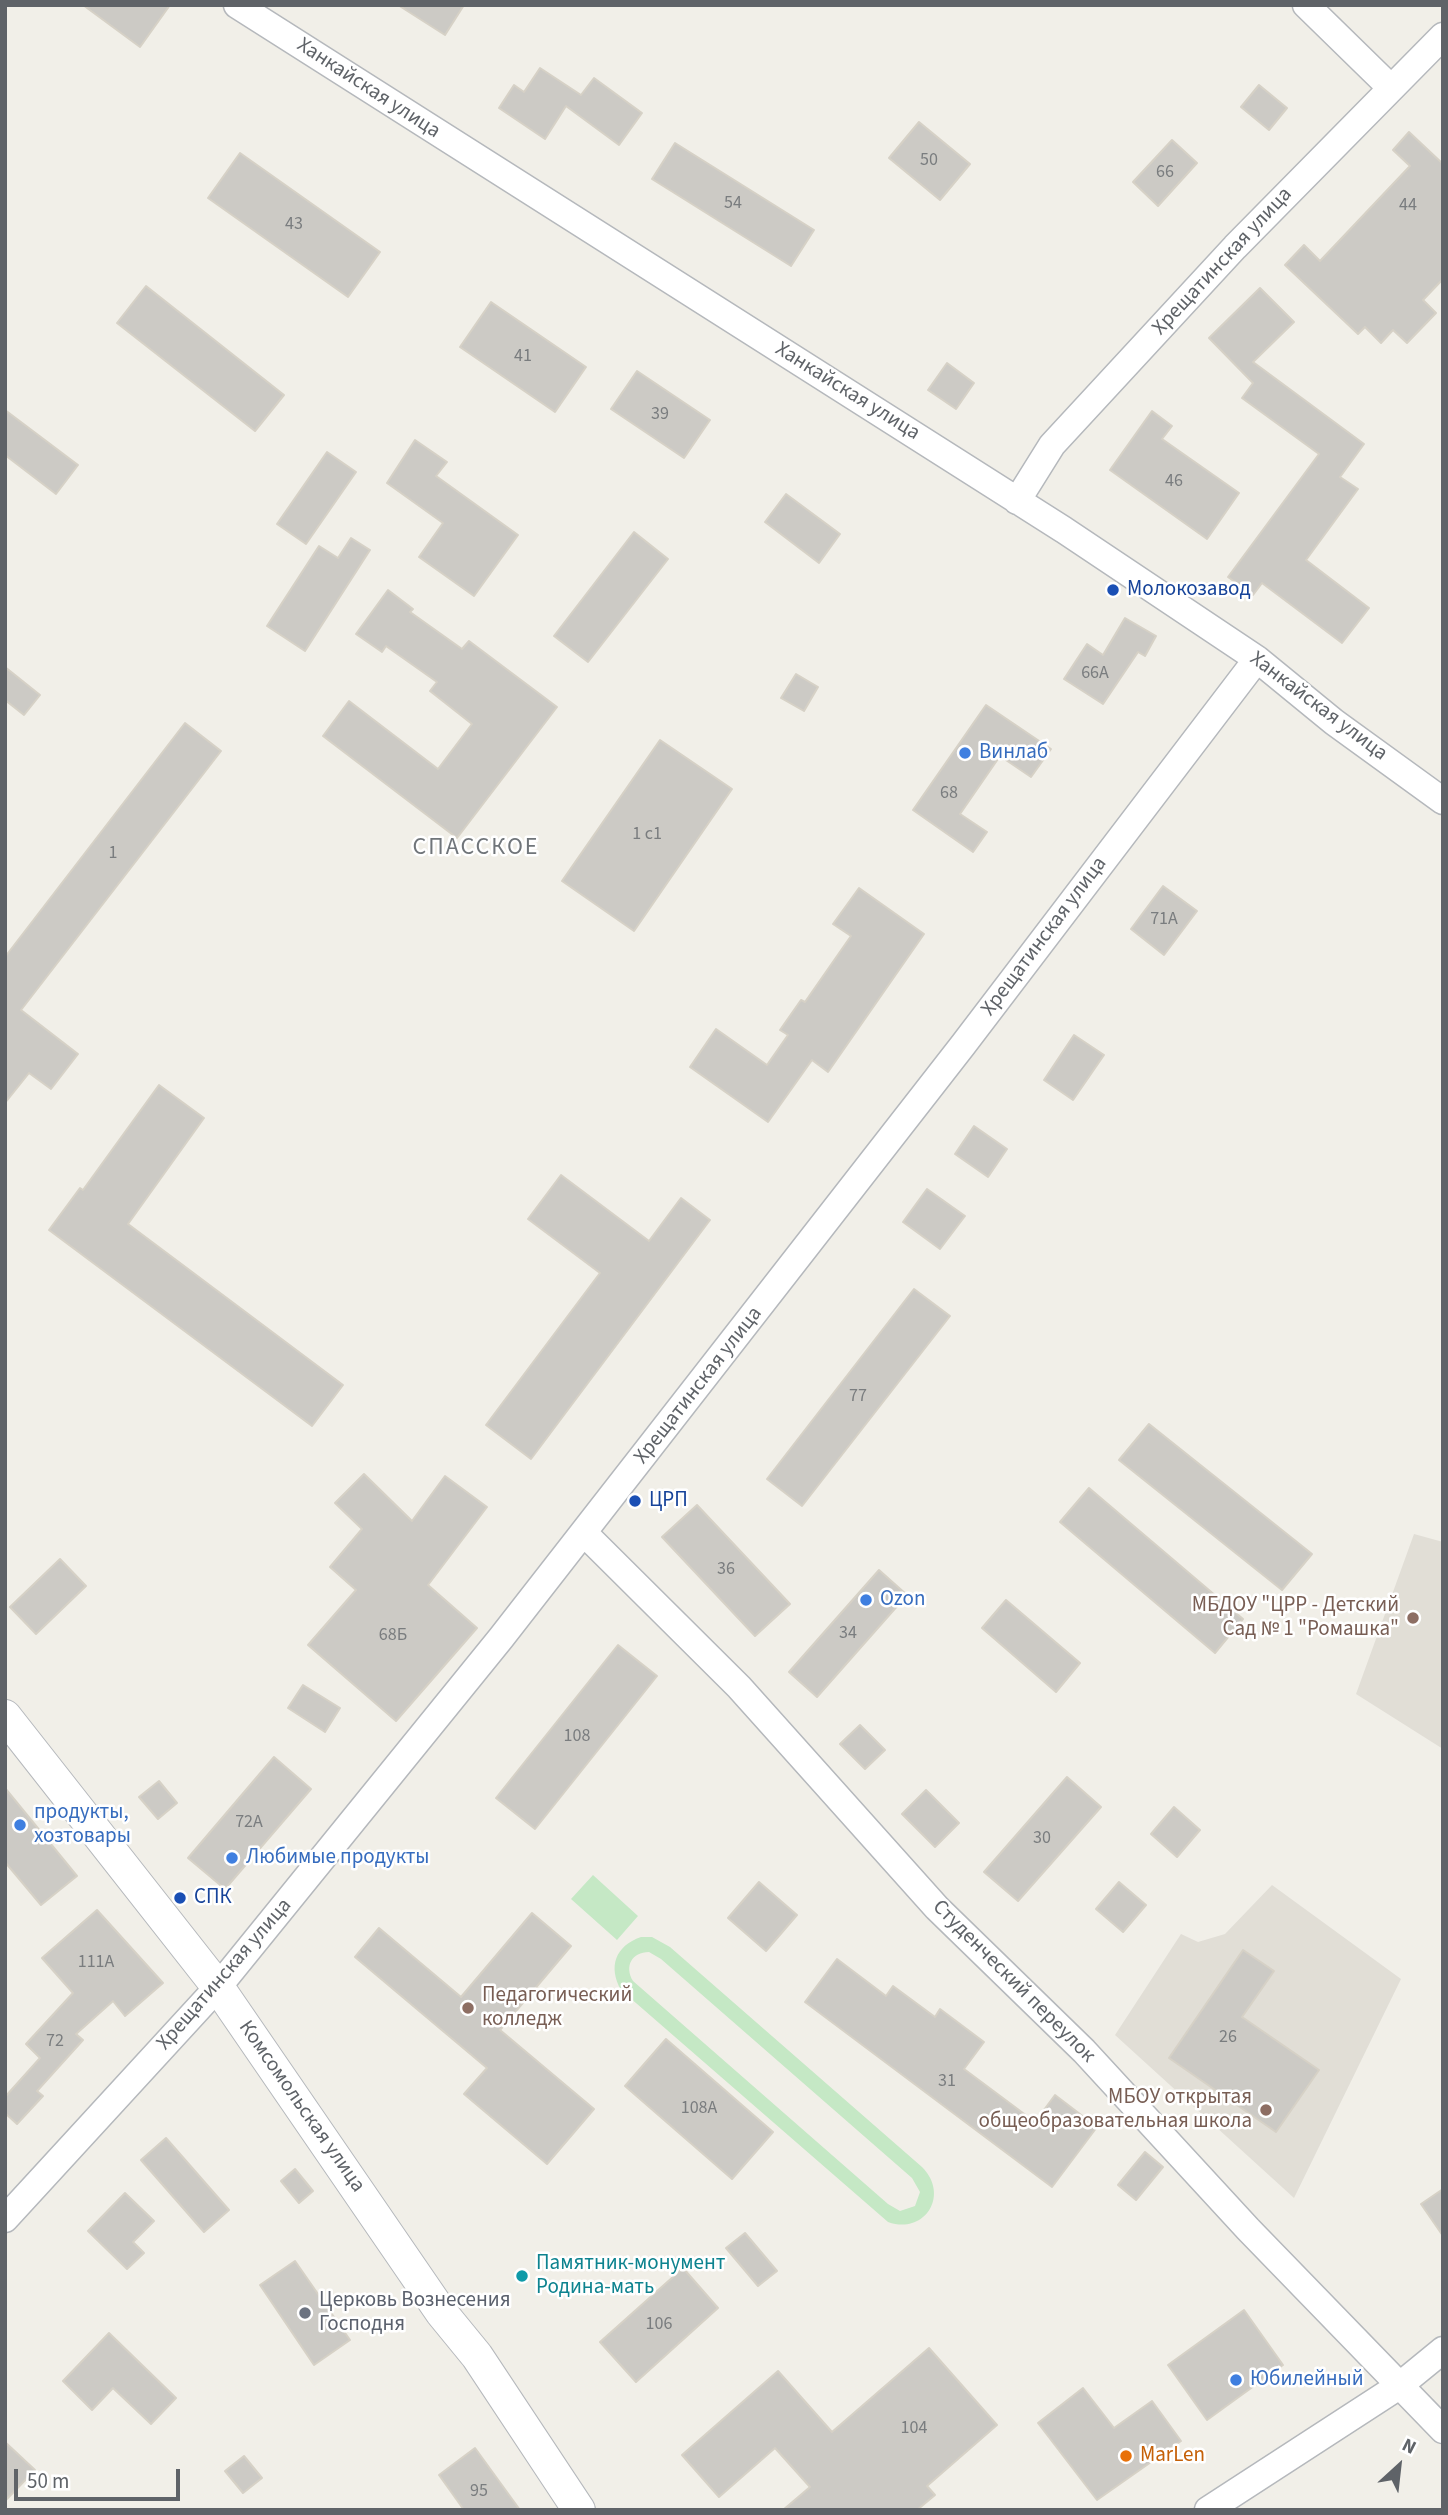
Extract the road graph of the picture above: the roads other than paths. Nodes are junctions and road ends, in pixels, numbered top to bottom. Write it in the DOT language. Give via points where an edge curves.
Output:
graph roads {
  1 [pos="237,5"];
  2 [pos="1306,5"];
  3 [pos="1443,36"];
  4 [pos="1391,88"];
  5 [pos="1017,501"];
  6 [pos="1257,659"];
  7 [pos="1443,801"];
  8 [pos="585,1534"];
  9 [pos="5,1716"];
  10 [pos="218,1987"];
  11 [pos="5,2219"];
  12 [pos="1443,2350"];
  13 [pos="1399,2386"];
  14 [pos="1443,2430"];
  15 [pos="579,2510"];
  16 [pos="1208,2510"];
  1 -- 5 [label="street, Ханкайская улица"];
  2 -- 4 [label="street"];
  3 -- 4 [label="street, Хрещатинская улица"];
  4 -- 5 [label="street, Хрещатинская улица" via="1235,247 1052,445"];
  5 -- 6 [label="street, Ханкайская улица"];
  6 -- 7 [label="street, Ханкайская улица"];
  6 -- 8 [label="street, Хрещатинская улица"];
  8 -- 10 [label="street, Хрещатинская улица"];
  8 -- 13 [label="street, Студенческий переулок" via="739,1687 937,1908 1084,2051"];
  9 -- 10 [label="street, Комсомольская улица"];
  10 -- 11 [label="street, Хрещатинская улица"];
  10 -- 15 [label="street, Комсомольская улица" via="441,2312 477,2356"];
  12 -- 13 [label="street"];
  13 -- 14 [label="street, Студенческий переулок"];
  13 -- 16 [label="street"];
}
